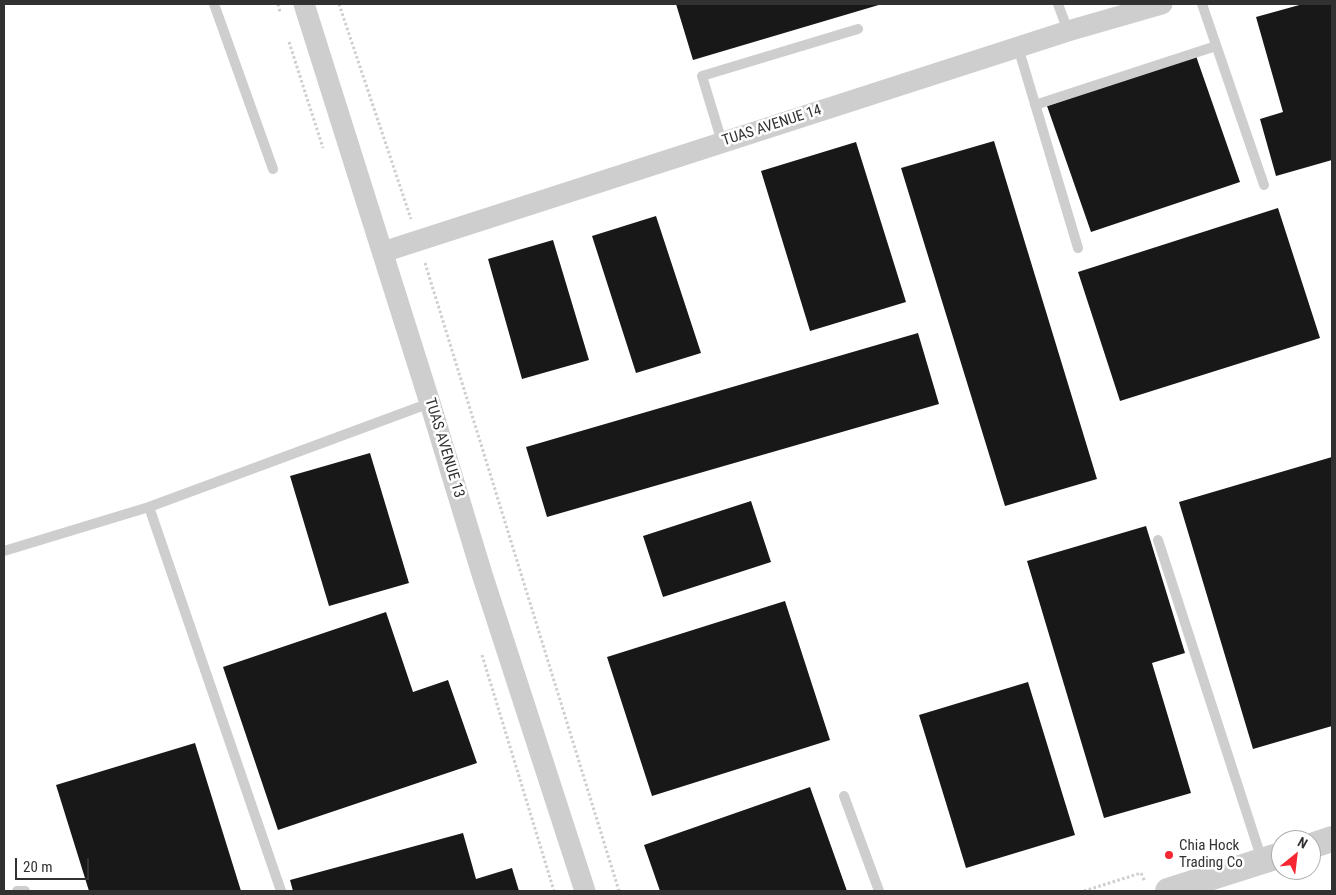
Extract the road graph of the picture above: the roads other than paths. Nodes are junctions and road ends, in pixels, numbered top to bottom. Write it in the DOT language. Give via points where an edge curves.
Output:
graph roads {
  1 [pos="214,4"];
  2 [pos="304,4"];
  3 [pos="1058,4"];
  4 [pos="1162,4"];
  5 [pos="1202,4"];
  6 [pos="858,29"];
  7 [pos="1068,31"];
  8 [pos="1216,46"];
  9 [pos="1018,47"];
  10 [pos="1035,105"];
  11 [pos="722,142"];
  12 [pos="272,169"];
  13 [pos="1264,185"];
  14 [pos="1078,248"];
  15 [pos="383,252"];
  16 [pos="430,403"];
  17 [pos="150,507"];
  18 [pos="1158,540"];
  19 [pos="4,551"];
  20 [pos="844,796"];
  21 [pos="1271,855"];
  22 [pos="1271,858"];
  23 [pos="1157,888"];
  24 [pos="17,891"];
  25 [pos="25,891"];
  26 [pos="281,891"];
  27 [pos="586,891"];
  28 [pos="879,891"];
  1 -- 12 [label="lane"];
  2 -- 15 [label="street, TUAS AVENUE 13"];
  3 -- 7 [label="lane"];
  4 -- 7 [label="street, TUAS AVENUE 14"];
  5 -- 8 [label="lane"];
  6 -- 11 [label="lane" via="702,76"];
  7 -- 9 [label="street, TUAS AVENUE 14"];
  8 -- 10 [label="lane"];
  8 -- 13 [label="lane"];
  9 -- 10 [label="lane"];
  9 -- 11 [label="street, TUAS AVENUE 14"];
  10 -- 14 [label="lane"];
  11 -- 15 [label="street, TUAS AVENUE 14"];
  15 -- 16 [label="street, TUAS AVENUE 13"];
  16 -- 17 [label="lane"];
  16 -- 27 [label="street, TUAS AVENUE 13" via="482,574"];
  17 -- 19 [label="lane"];
  17 -- 26 [label="lane"];
  18 -- 21 [label="lane"];
  20 -- 28 [label="lane"];
  22 -- 23 [label="street"];
  24 -- 25 [label="lane"];
}
